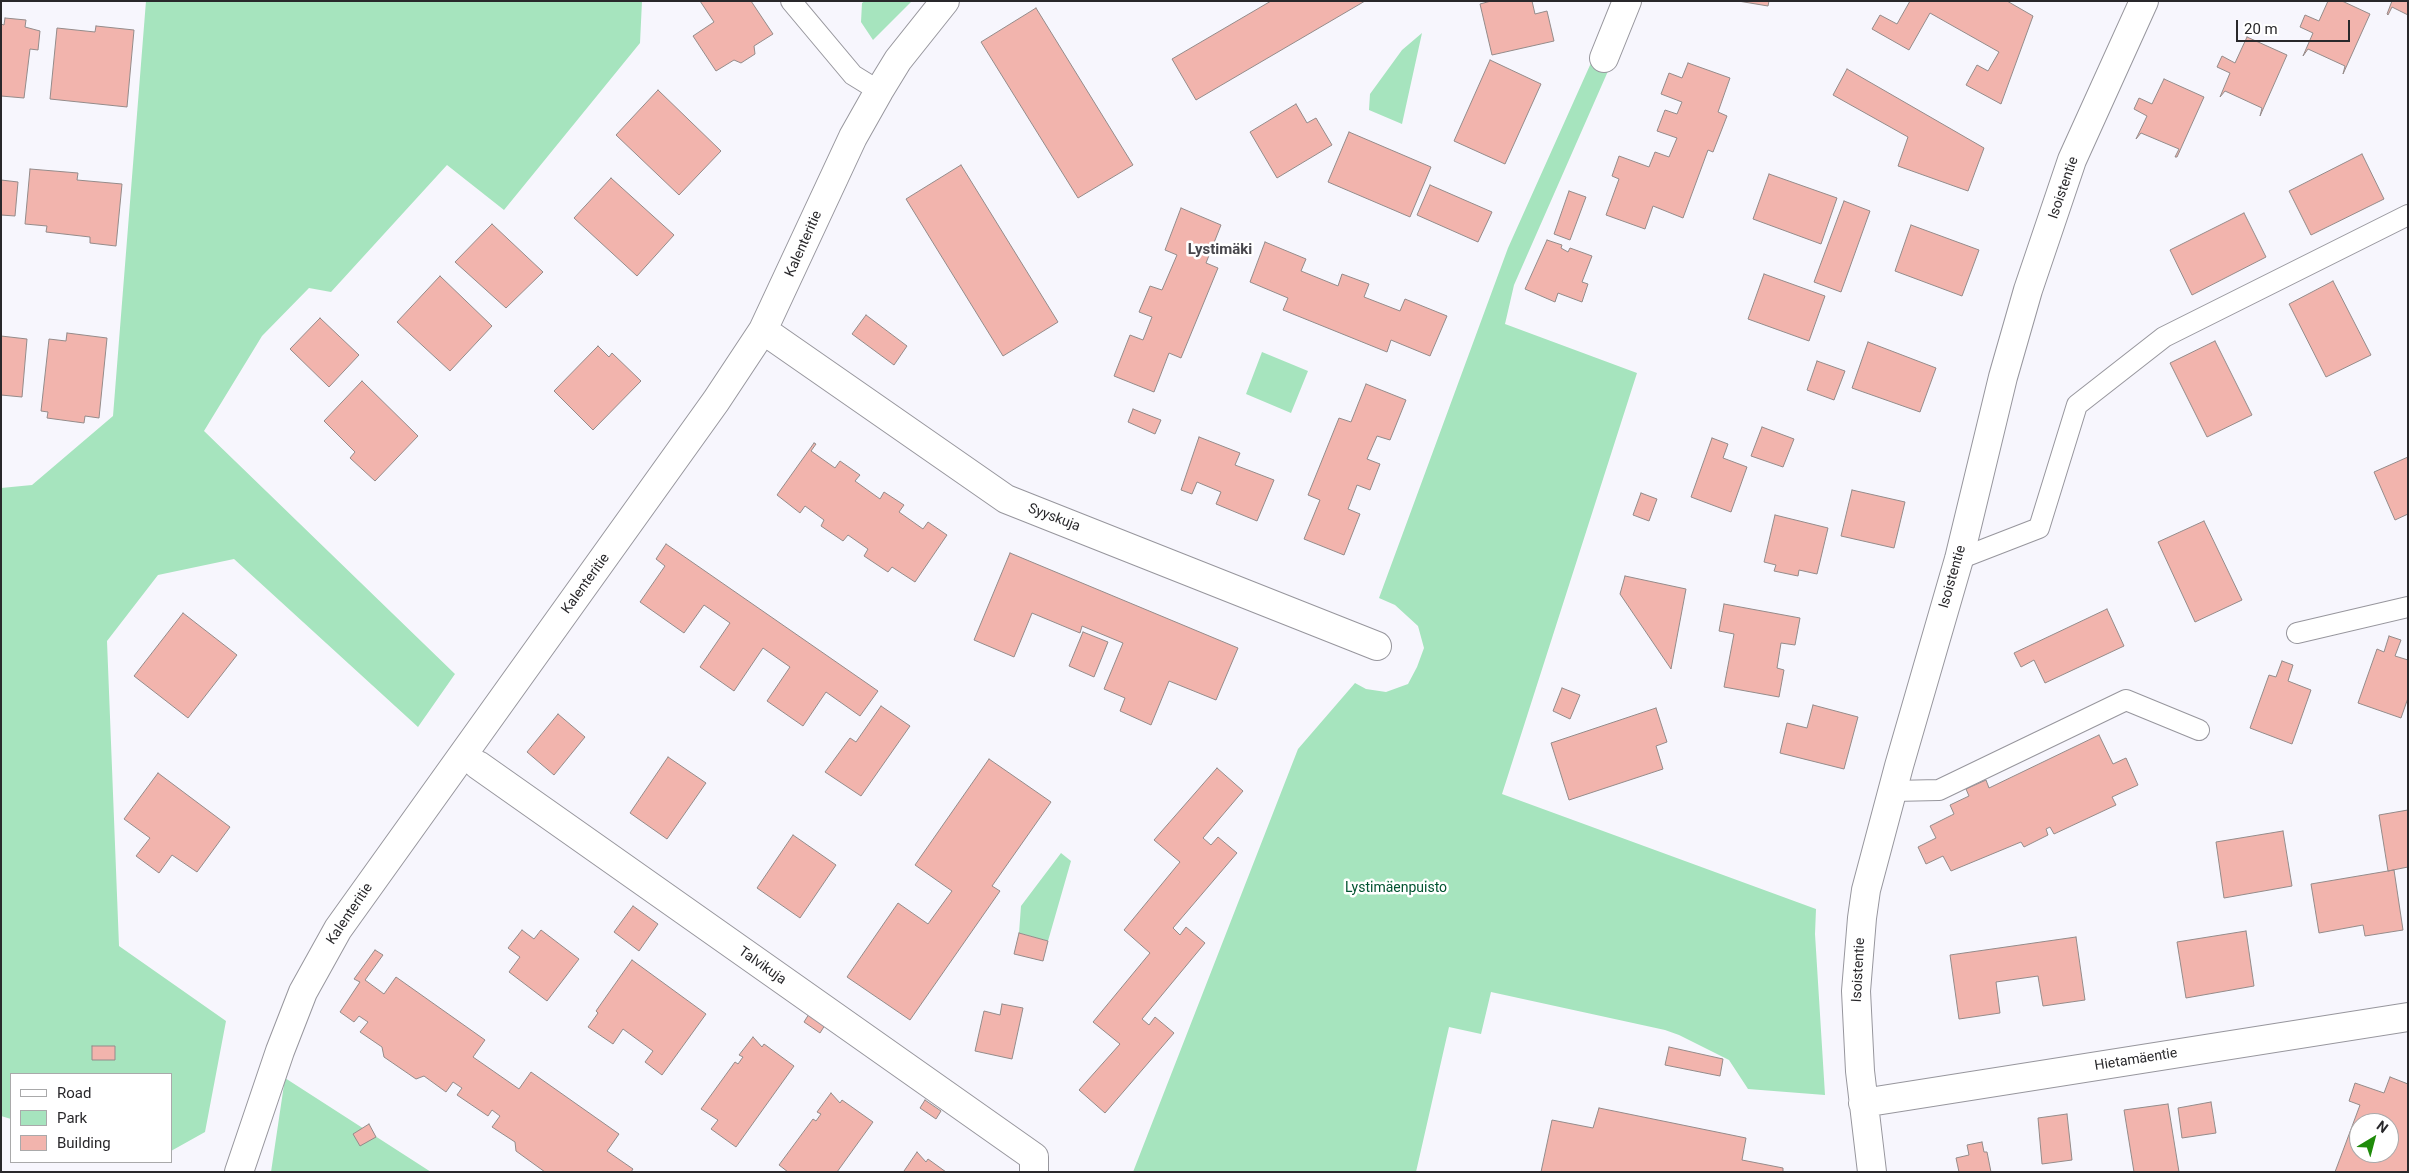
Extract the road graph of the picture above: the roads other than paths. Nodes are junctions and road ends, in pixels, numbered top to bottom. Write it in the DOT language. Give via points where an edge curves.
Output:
graph roads {
  1 [pos="791,1"];
  2 [pos="945,1"];
  3 [pos="1627,1"];
  4 [pos="2144,1"];
  5 [pos="1604,58"];
  6 [pos="879,91"];
  7 [pos="2408,215"];
  8 [pos="762,330"];
  9 [pos="1959,559"];
  10 [pos="2408,607"];
  11 [pos="2298,633"];
  12 [pos="1377,646"];
  13 [pos="2199,730"];
  14 [pos="478,765"];
  15 [pos="1893,791"];
  16 [pos="2408,1017"];
  17 [pos="1864,1103"];
  18 [pos="240,1172"];
  19 [pos="1034,1172"];
  20 [pos="1872,1172"];
  1 -- 6 [label="lane" via="853,75"];
  2 -- 6 [label="street, Kalenteritie" via="898,60"];
  3 -- 5 [label="street"];
  4 -- 9 [label="street, Isoistentie" via="2072,160 2028,290 2003,377"];
  6 -- 8 [label="street, Kalenteritie" via="853,137"];
  7 -- 9 [label="lane" via="2164,337 2077,406 2040,528"];
  8 -- 12 [label="street, Syyskuja" via="1006,499"];
  8 -- 18 [label="street, Kalenteritie" via="716,401 338,929 303,992"];
  9 -- 15 [label="street, Isoistentie"];
  10 -- 11 [label="lane"];
  13 -- 15 [label="lane" via="2126,700 1939,790"];
  14 -- 19 [label="street, Talvikuja" via="1034,1157"];
  15 -- 17 [label="street, Isoistentie" via="1866,890 1862,918 1856,991"];
  16 -- 17 [label="street, Hietamäentie"];
  17 -- 20 [label="street, Isoistentie"];
}
